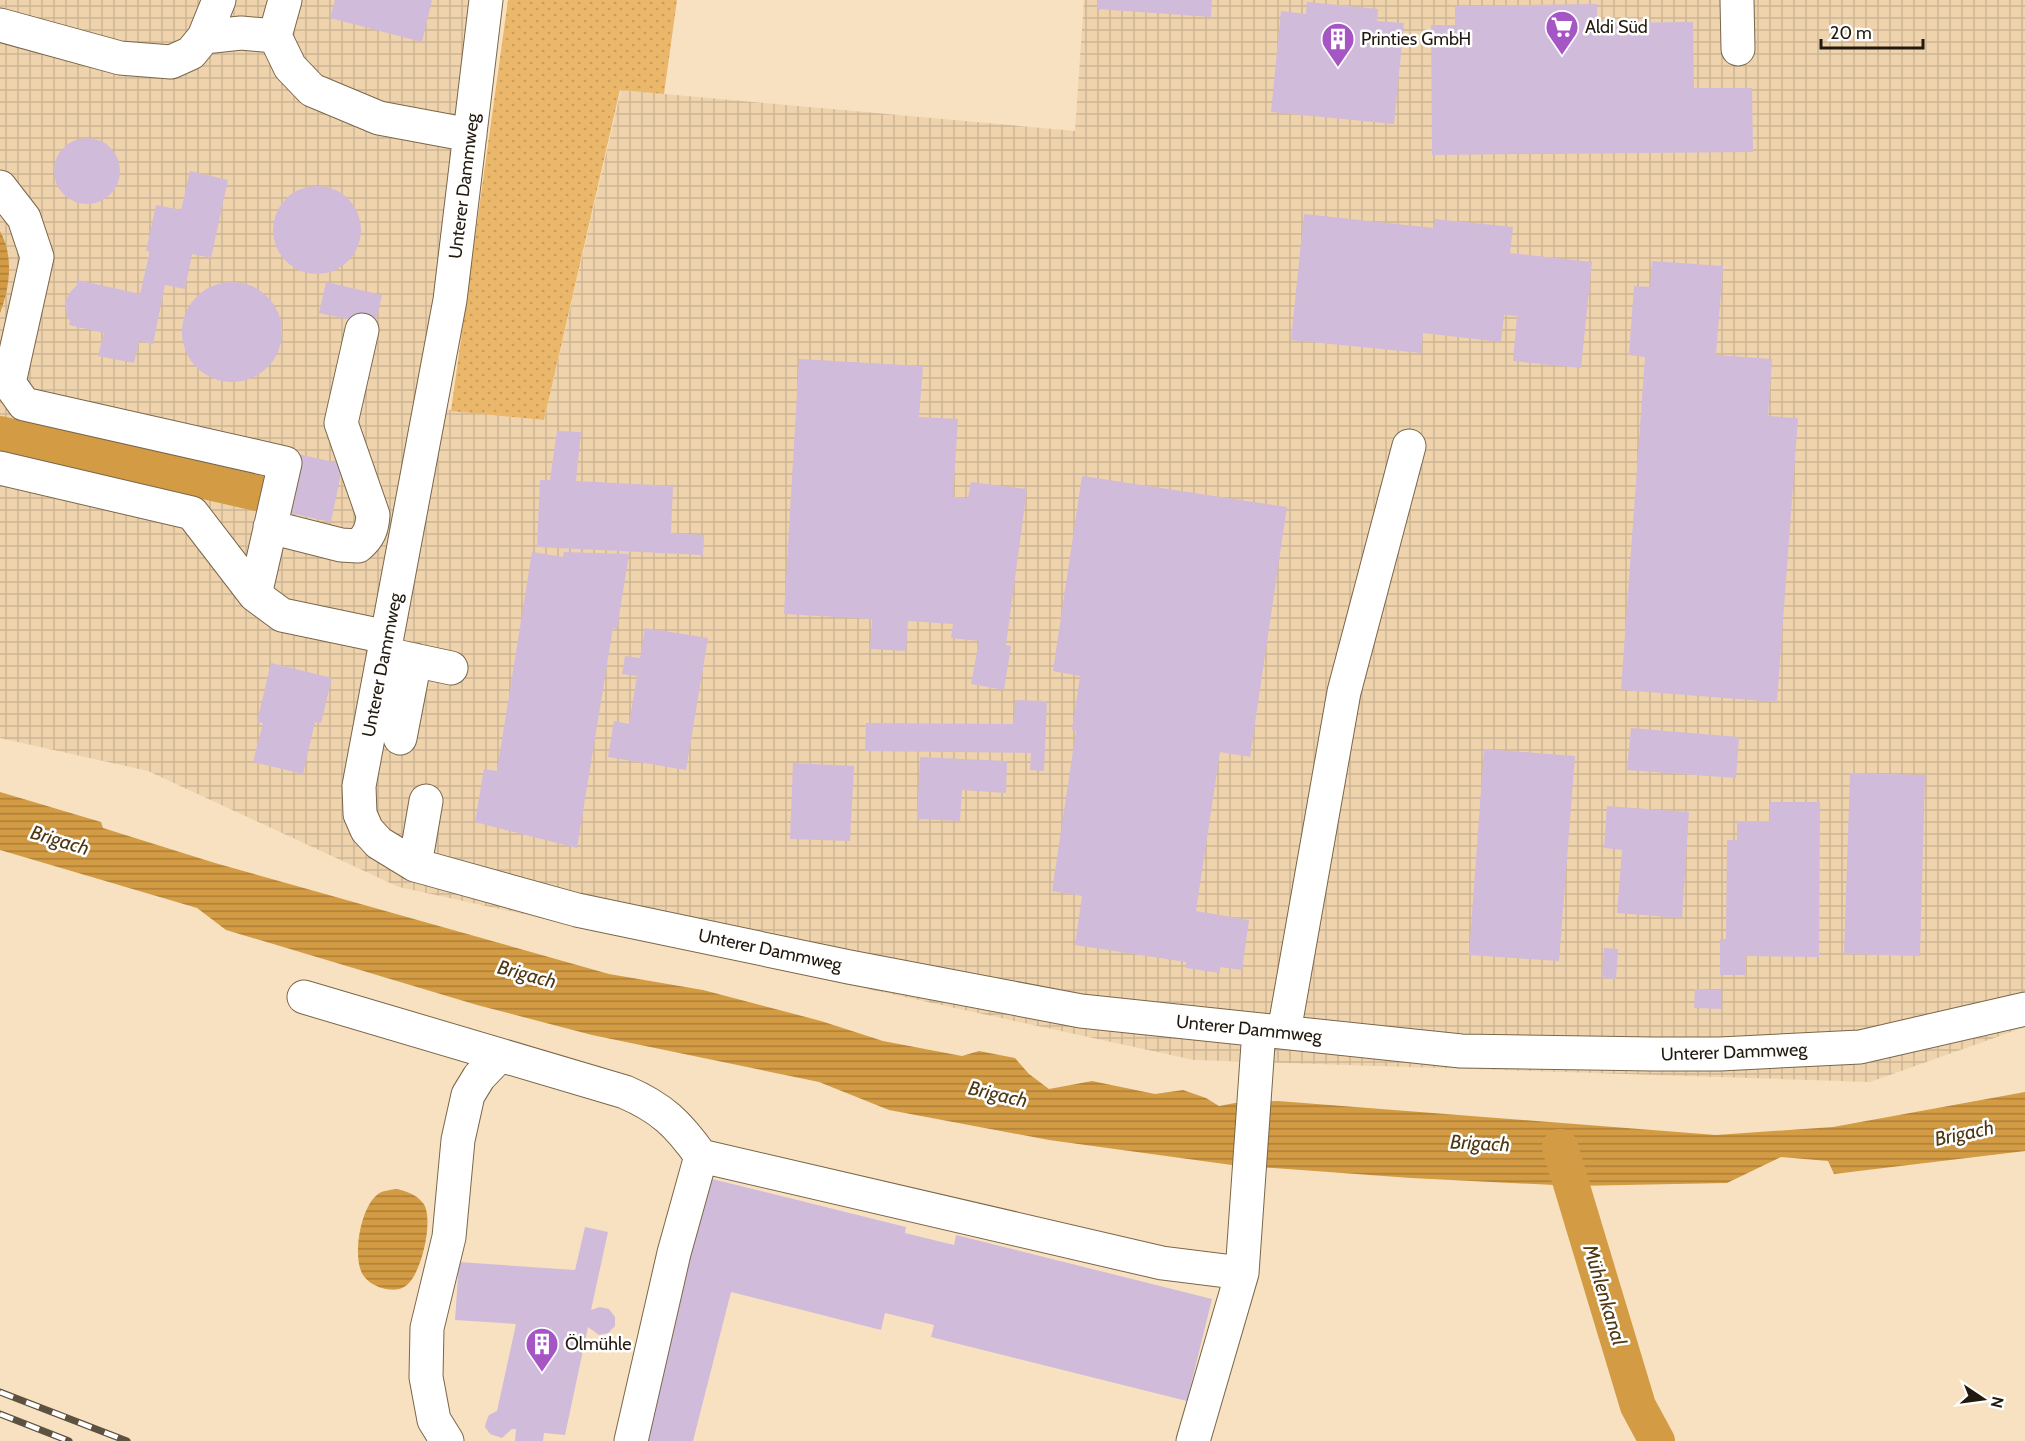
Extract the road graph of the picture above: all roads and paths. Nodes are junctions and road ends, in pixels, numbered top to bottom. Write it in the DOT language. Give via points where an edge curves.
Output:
graph roads {
  1 [pos="219,0"];
  2 [pos="285,0"];
  3 [pos="486,0"];
  4 [pos="1737,0"];
  5 [pos="0,25"];
  6 [pos="275,36"];
  7 [pos="204,37"];
  8 [pos="1738,49"];
  9 [pos="470,135"];
  10 [pos="0,187"];
  11 [pos="362,330"];
  12 [pos="1409,446"];
  13 [pos="0,468"];
  14 [pos="270,527"];
  15 [pos="255,595"];
  16 [pos="396,650"];
  17 [pos="451,668"];
  18 [pos="400,738"];
  19 [pos="426,801"];
  20 [pos="415,865"];
  21 [pos="304,997"];
  22 [pos="2025,1009"];
  23 [pos="1266,1041"];
  24 [pos="500,1055"];
  25 [pos="701,1156"];
  26 [pos="1242,1273"];
  27 [pos="447,1441"];
  28 [pos="631,1441"];
  29 [pos="1193,1441"];
  1 -- 7 [label="street"];
  2 -- 6 [label="street"];
  3 -- 9 [label="street, Unterer Dammweg"];
  4 -- 8 [label="street"];
  5 -- 7 [label="street" via="120,58 171,62 191,53"];
  6 -- 7 [label="street" via="241,33"];
  6 -- 9 [label="street" via="290,67 312,90 379,118"];
  9 -- 16 [label="street, Unterer Dammweg" via="450,300"];
  10 -- 14 [label="street" via="24,218 37,257 9,383 24,404 285,463"];
  11 -- 14 [label="street" via="342,423 373,515 368,539 357,546 341,545"];
  12 -- 23 [label="street" via="1344,692"];
  13 -- 15 [label="street" via="192,513"];
  14 -- 15 [label="street"];
  15 -- 16 [label="street" via="282,615"];
  16 -- 17 [label="street"];
  16 -- 18 [label="street"];
  16 -- 20 [label="street, Unterer Dammweg" via="359,786 360,814 366,830 379,843"];
  19 -- 20 [label="street"];
  20 -- 23 [label="street, Unterer Dammweg" via="577,910 849,967"];
  21 -- 24 [label="street"];
  22 -- 23 [label="street, Unterer Dammweg" via="1860,1047 1720,1054 1461,1051"];
  23 -- 26 [label="street" via="1246,1204"];
  24 -- 25 [label="street" via="649,1102 687,1136"];
  24 -- 27 [label="street" via="468,1095 458,1140 449,1238 427,1328 426,1377 434,1420"];
  25 -- 26 [label="street" via="1162,1263"];
  25 -- 28 [label="street" via="674,1253"];
  26 -- 29 [label="street"];
}
